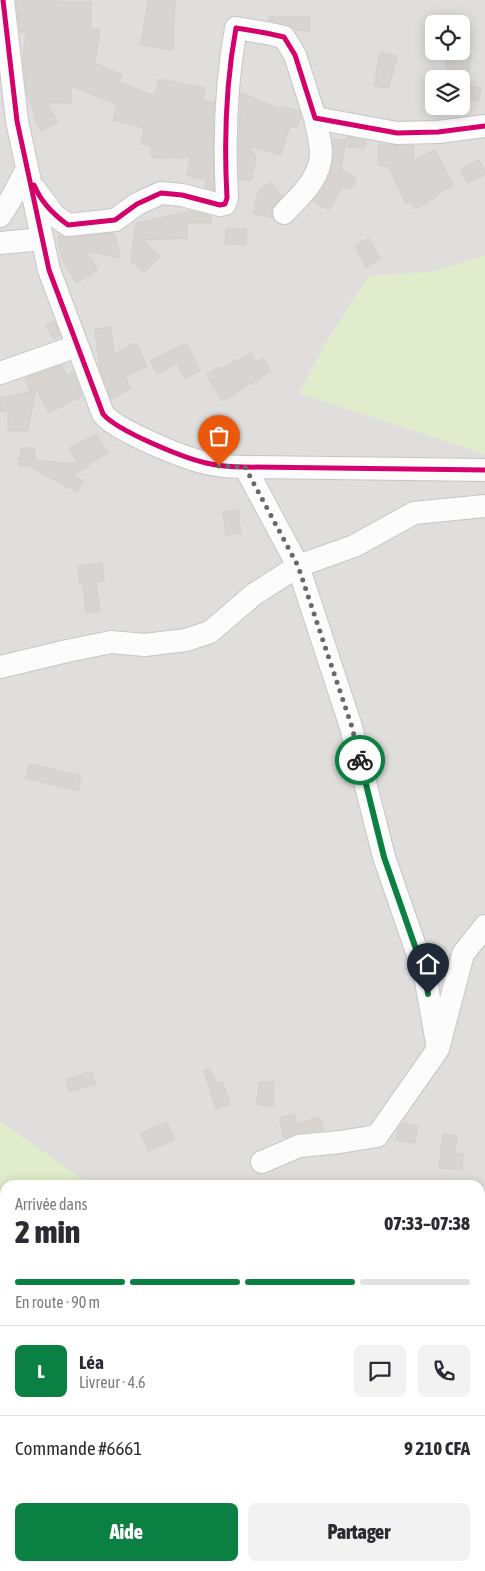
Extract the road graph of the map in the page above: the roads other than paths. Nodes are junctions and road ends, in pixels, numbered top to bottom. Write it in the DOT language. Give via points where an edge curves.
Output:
graph roads {
  1 [pos="2,0"];
  2 [pos="314,118"];
  3 [pos="485,126"];
  4 [pos="27,169"];
  5 [pos="284,213"];
  6 [pos="0,216"];
  7 [pos="42,238"];
  8 [pos="0,243"];
  9 [pos="76,346"];
  10 [pos="0,372"];
  11 [pos="245,467"];
  12 [pos="485,470"];
  13 [pos="485,506"];
  14 [pos="298,566"];
  15 [pos="0,667"];
  16 [pos="485,926"];
  17 [pos="438,1049"];
  18 [pos="262,1162"];
  1 -- 4 [label="street" via="17,121"];
  2 -- 3 [label="street" via="397,133"];
  2 -- 4 [label="street" via="295,55 284,38 236,28 224,153 225,204 161,193 137,204 115,220 68,225 54,215 37,193"];
  2 -- 5 [label="street" via="321,154 317,171 310,184"];
  4 -- 6 [label="street"];
  4 -- 7 [label="street"];
  7 -- 8 [label="street"];
  7 -- 9 [label="street" via="49,270"];
  9 -- 10 [label="street"];
  9 -- 11 [label="street" via="108,421 196,460 219,466"];
  11 -- 12 [label="street"];
  11 -- 14 [label="street"];
  13 -- 14 [label="street" via="414,513 354,546"];
  14 -- 15 [label="street" via="253,595 210,632 186,640 145,645 111,642"];
  14 -- 17 [label="street" via="352,727 384,857 425,975"];
  16 -- 17 [label="street" via="463,954"];
  17 -- 18 [label="street" via="377,1136 299,1146"];
}
